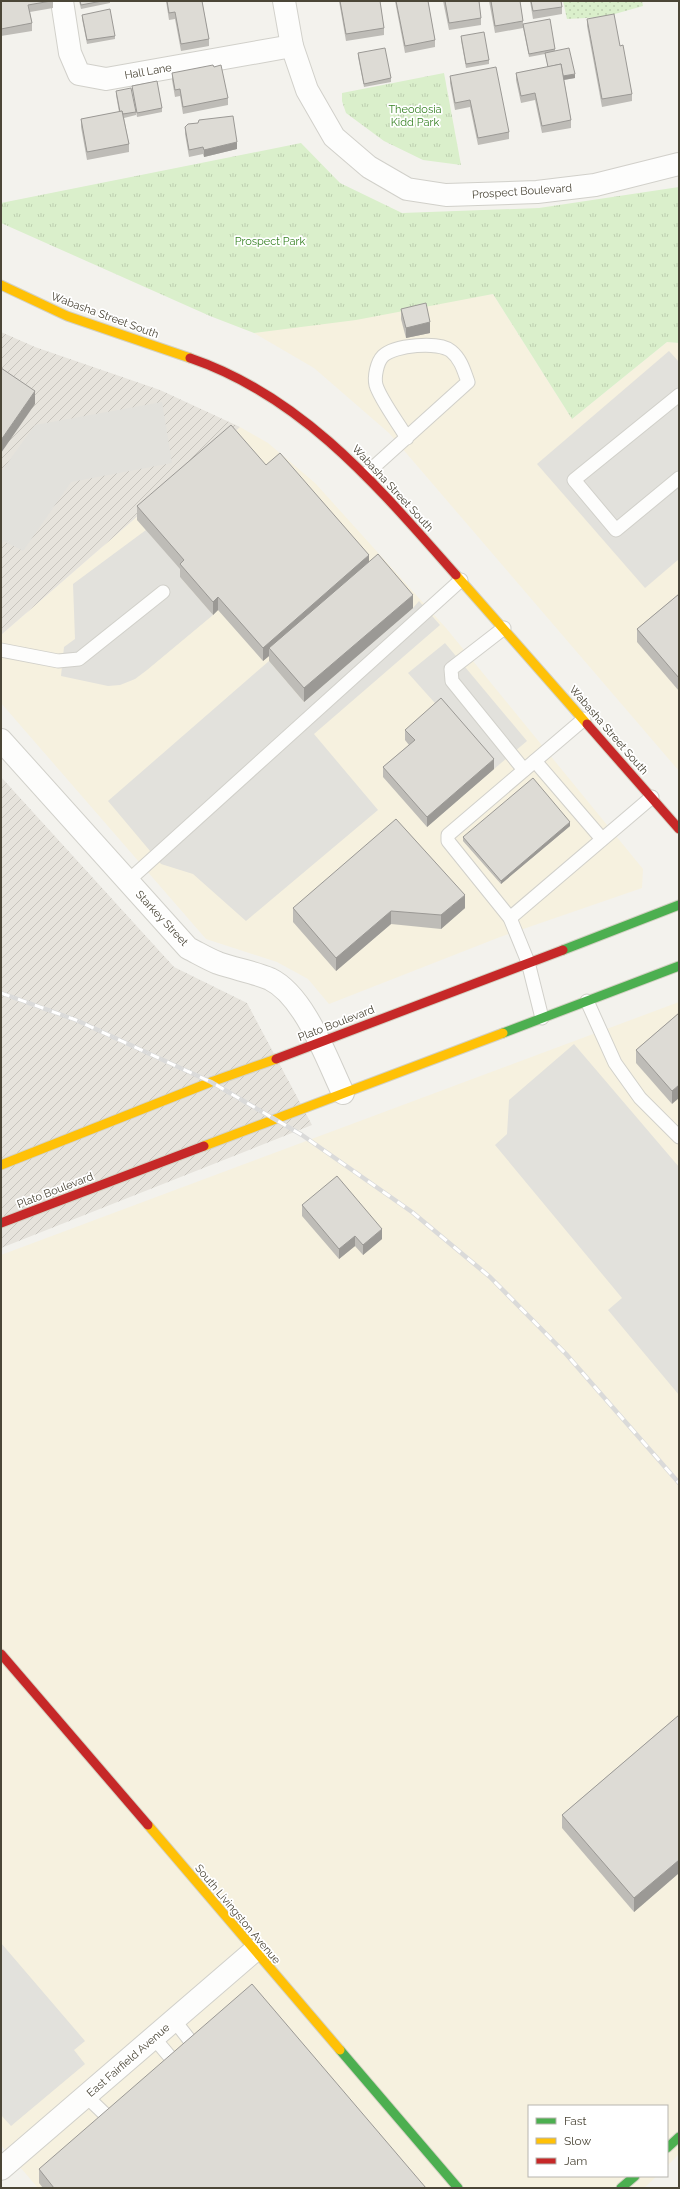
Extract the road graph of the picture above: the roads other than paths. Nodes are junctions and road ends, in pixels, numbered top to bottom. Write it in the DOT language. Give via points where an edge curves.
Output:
graph roads {
  1 [pos="62,1"];
  2 [pos="284,1"];
  3 [pos="292,46"];
  4 [pos="679,164"];
  5 [pos="1,285"];
  6 [pos="679,395"];
  7 [pos="407,438"];
  8 [pos="366,474"];
  9 [pos="679,478"];
  10 [pos="461,580"];
  11 [pos="163,592"];
  12 [pos="504,628"];
  13 [pos="1,650"];
  14 [pos="584,719"];
  15 [pos="1,740"];
  16 [pos="535,761"];
  17 [pos="524,770"];
  18 [pos="652,797"];
  19 [pos="679,829"];
  20 [pos="602,839"];
  21 [pos="128,881"];
  22 [pos="679,905"];
  23 [pos="510,918"];
  24 [pos="528,962"];
  25 [pos="679,966"];
  26 [pos="587,1001"];
  27 [pos="542,1018"];
  28 [pos="319,1043"];
  29 [pos="343,1093"];
  30 [pos="679,1137"];
  31 [pos="1,1165"];
  32 [pos="1,1223"];
  33 [pos="1,1654"];
  34 [pos="254,1951"];
  35 [pos="174,2020"];
  36 [pos="154,2038"];
  37 [pos="195,2047"];
  38 [pos="176,2064"];
  39 [pos="86,2096"];
  40 [pos="111,2120"];
  41 [pos="679,2137"];
  42 [pos="668,2147"];
  43 [pos="1,2169"];
  44 [pos="634,2177"];
  45 [pos="458,2188"];
  46 [pos="621,2188"];
  1 -- 3 [label="street, Hall Lane" via="70,52 79,74 106,78"];
  2 -- 3 [label="street, Prospect Boulevard"];
  3 -- 4 [label="street, Prospect Boulevard" via="307,90 334,136 369,167 407,190 446,195 537,192 594,185"];
  5 -- 8 [label="main road, Wabasha Street South" via="67,316 168,350 240,379 276,398"];
  6 -- 9 [label="lane" via="574,480 616,530"];
  7 -- 7 [label="lane" via="376,384 377,369 384,356 395,350 427,345 450,349 463,368 468,382"];
  7 -- 8 [label="lane"];
  8 -- 10 [label="main road, Wabasha Street South"];
  10 -- 12 [label="main road, Wabasha Street South"];
  10 -- 21 [label="lane"];
  11 -- 13 [label="lane" via="79,659 58,661"];
  12 -- 14 [label="main road, Wabasha Street South"];
  12 -- 17 [label="lane" via="451,669 452,681"];
  14 -- 16 [label="lane"];
  14 -- 18 [label="main road, Wabasha Street South"];
  15 -- 21 [label="street, Starkey Street"];
  16 -- 17 [label="lane"];
  16 -- 20 [label="lane"];
  17 -- 23 [label="lane" via="448,835 448,841"];
  18 -- 19 [label="main road, Wabasha Street South"];
  18 -- 20 [label="lane"];
  20 -- 23 [label="lane"];
  21 -- 28 [label="street, Starkey Street" via="188,948 217,963 270,980 282,988 295,1001"];
  22 -- 24 [label="main road, Plato Boulevard"];
  23 -- 24 [label="lane"];
  24 -- 27 [label="lane"];
  24 -- 28 [label="main road, Plato Boulevard"];
  25 -- 26 [label="main road, Plato Boulevard"];
  26 -- 27 [label="main road, Plato Boulevard"];
  26 -- 30 [label="lane" via="615,1063 640,1098"];
  27 -- 29 [label="main road, Plato Boulevard"];
  28 -- 29 [label="street, Starkey Street"];
  28 -- 31 [label="main road, Plato Boulevard" via="211,1082"];
  29 -- 32 [label="main road, Plato Boulevard"];
  33 -- 34 [label="main road, South Livingston Avenue"];
  34 -- 35 [label="street, East Fairfield Avenue"];
  34 -- 45 [label="main road, South Livingston Avenue"];
  35 -- 36 [label="street, East Fairfield Avenue"];
  35 -- 37 [label="lane"];
  36 -- 38 [label="lane"];
  36 -- 39 [label="street, East Fairfield Avenue"];
  39 -- 40 [label="lane"];
  39 -- 43 [label="street, East Fairfield Avenue"];
  41 -- 42 [label="main road"];
  44 -- 46 [label="main road"];
}
